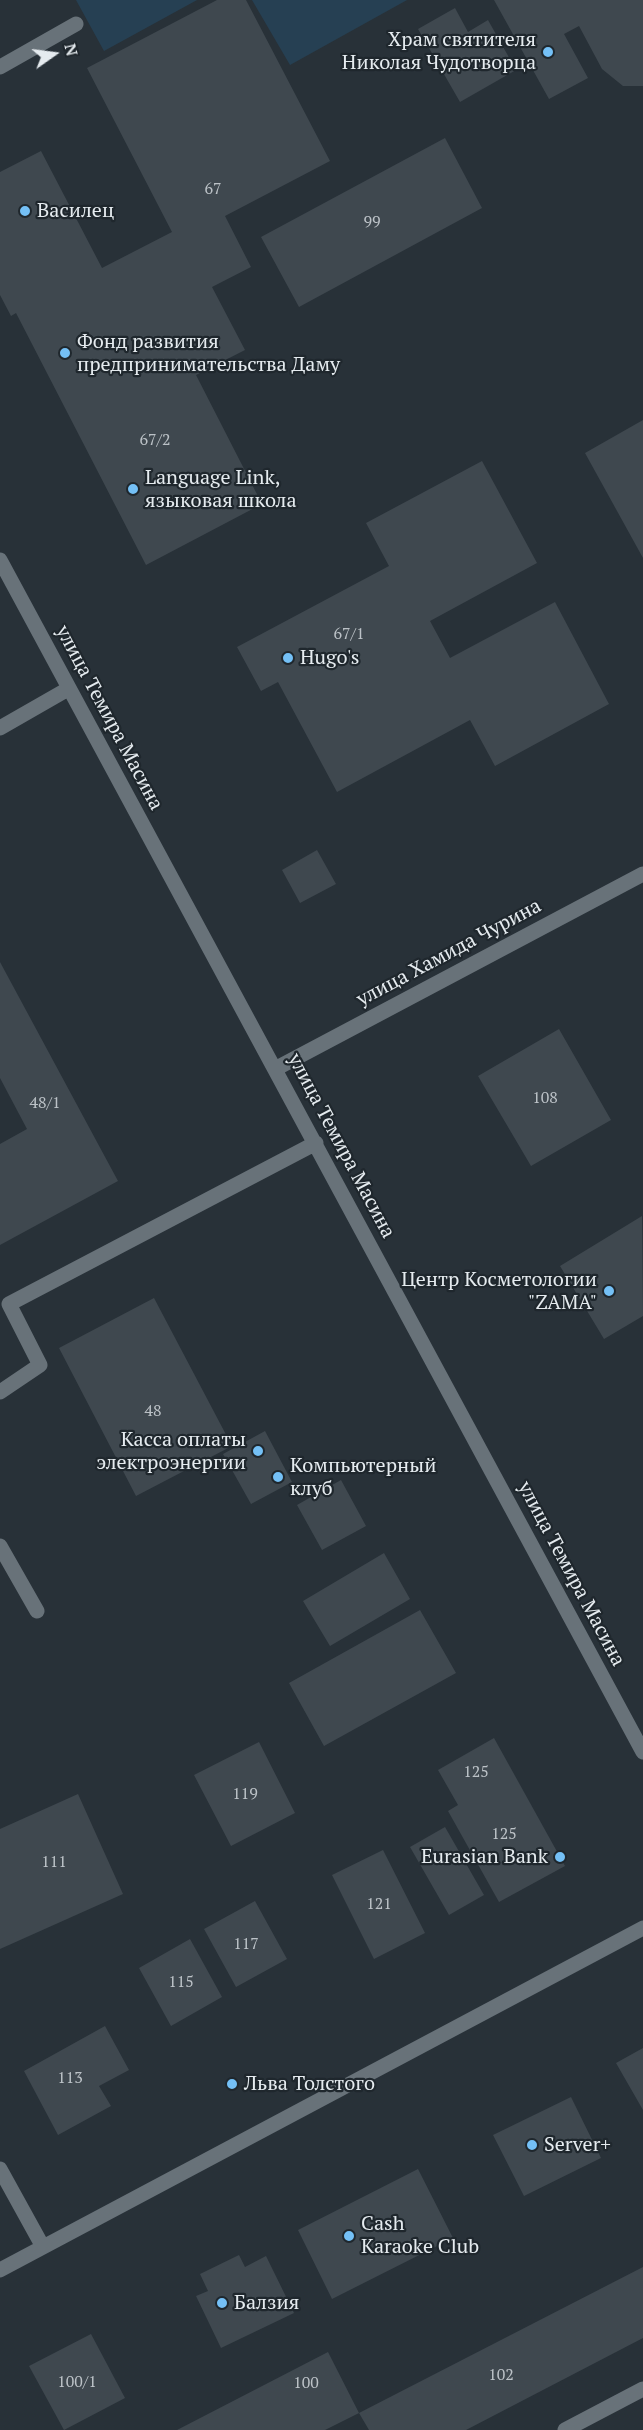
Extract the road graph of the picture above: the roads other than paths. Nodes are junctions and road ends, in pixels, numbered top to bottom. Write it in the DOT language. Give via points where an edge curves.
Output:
graph roads {
  1 [pos="76,24"];
  2 [pos="0,67"];
  3 [pos="0,560"];
  4 [pos="68,689"];
  5 [pos="0,728"];
  6 [pos="643,874"];
  7 [pos="275,1069"];
  8 [pos="315,1143"];
  9 [pos="5,1306"];
  10 [pos="0,1392"];
  11 [pos="0,1546"];
  12 [pos="37,1611"];
  13 [pos="643,1752"];
  14 [pos="643,1928"];
  15 [pos="0,2169"];
  16 [pos="43,2247"];
  17 [pos="0,2270"];
  18 [pos="643,2389"];
  19 [pos="565,2430"];
  1 -- 2 [label="street"];
  3 -- 4 [label="street, улица Темира Масина"];
  4 -- 5 [label="street"];
  4 -- 7 [label="street, улица Темира Масина"];
  6 -- 7 [label="street, улица Хамида Чурина"];
  7 -- 8 [label="street, улица Темира Масина"];
  8 -- 9 [label="street"];
  8 -- 13 [label="street, улица Темира Масина"];
  9 -- 10 [label="street" via="40,1365"];
  11 -- 12 [label="street"];
  14 -- 16 [label="street"];
  15 -- 16 [label="street"];
  16 -- 17 [label="street"];
  18 -- 19 [label="street"];
}
